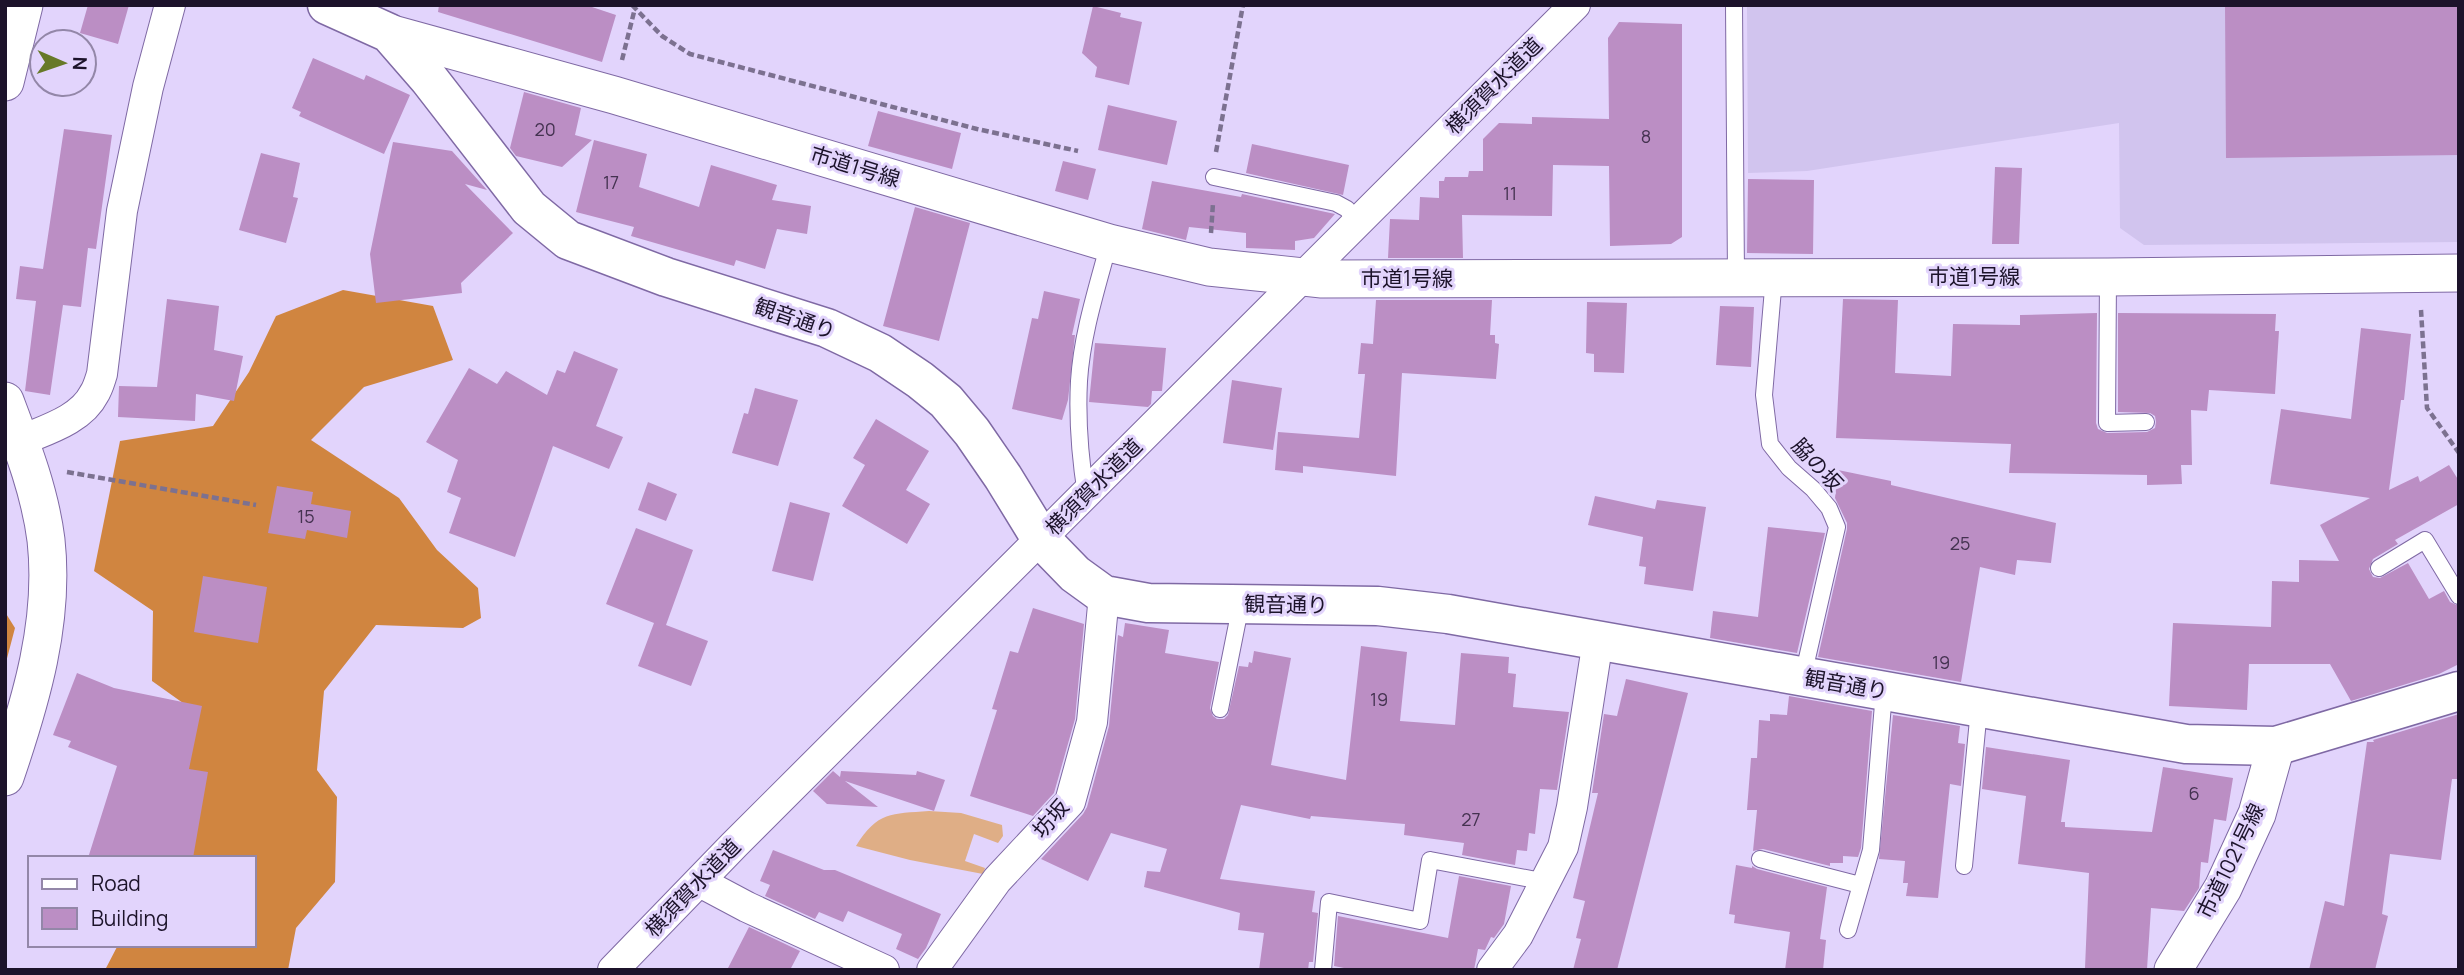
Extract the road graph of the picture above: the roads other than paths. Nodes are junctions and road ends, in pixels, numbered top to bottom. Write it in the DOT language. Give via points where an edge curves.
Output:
graph roads {
  1 [pos="24,5"];
  2 [pos="170,5"];
  3 [pos="327,5"];
  4 [pos="1575,5"];
  5 [pos="1734,5"];
  6 [pos="389,33"];
  7 [pos="5,82"];
  8 [pos="1214,177"];
  9 [pos="1357,223"];
  10 [pos="1109,243"];
  11 [pos="2459,273"];
  12 [pos="1774,277"];
  13 [pos="2108,277"];
  14 [pos="1303,278"];
  15 [pos="1736,278"];
  16 [pos="5,401"];
  17 [pos="2146,422"];
  18 [pos="20,441"];
  19 [pos="1086,495"];
  20 [pos="1041,539"];
  21 [pos="2379,568"];
  22 [pos="1104,595"];
  23 [pos="2459,596"];
  24 [pos="1241,604"];
  25 [pos="1598,640"];
  26 [pos="1803,677"];
  27 [pos="2459,691"];
  28 [pos="1884,692"];
  29 [pos="1220,709"];
  30 [pos="1979,709"];
  31 [pos="2276,746"];
  32 [pos="5,777"];
  33 [pos="1760,859"];
  34 [pos="1964,866"];
  35 [pos="700,882"];
  36 [pos="1547,882"];
  37 [pos="1860,886"];
  38 [pos="1848,930"];
  39 [pos="613,970"];
  40 [pos="884,970"];
  41 [pos="932,970"];
  42 [pos="1323,970"];
  43 [pos="1492,970"];
  44 [pos="2174,970"];
  1 -- 7 [label="street"];
  2 -- 18 [label="street" via="122,211 102,373 94,396 82,410"];
  3 -- 6 [label="main road, 観音通り"];
  4 -- 9 [label="street, 横須賀水道道"];
  5 -- 15 [label="lane"];
  6 -- 10 [label="street, 市道1号線"];
  6 -- 20 [label="main road, 観音通り" via="529,208 554,230 584,248 827,328 894,362 960,416"];
  8 -- 9 [label="lane" via="1336,202"];
  9 -- 14 [label="street, 横須賀水道道"];
  10 -- 14 [label="street, 市道1号線" via="1209,267"];
  10 -- 19 [label="lane" via="1079,379"];
  11 -- 13 [label="street, 市道1号線"];
  12 -- 13 [label="street, 市道1号線"];
  12 -- 15 [label="street, 市道1号線"];
  12 -- 26 [label="lane, 脇の坂" via="1764,395 1770,444 1814,489 1837,527"];
  13 -- 17 [label="lane" via="2107,423"];
  14 -- 15 [label="street, 市道1号線"];
  14 -- 19 [label="street, 横須賀水道道"];
  16 -- 18 [label="street"];
  18 -- 32 [label="street" via="38,501 48,580 40,657"];
  19 -- 20 [label="street, 横須賀水道道"];
  20 -- 22 [label="main road, 観音通り" via="1075,574"];
  20 -- 35 [label="street, 横須賀水道道"];
  21 -- 23 [label="lane" via="2425,540"];
  22 -- 24 [label="main road, 観音通り" via="1148,603"];
  22 -- 41 [label="street, 坊坂" via="1092,722 1070,802 997,880"];
  24 -- 25 [label="main road, 観音通り" via="1378,606"];
  24 -- 29 [label="lane"];
  25 -- 26 [label="main road, 観音通り"];
  25 -- 36 [label="street" via="1572,807 1563,846"];
  26 -- 28 [label="main road, 観音通り"];
  27 -- 31 [label="main road, 観音通り"];
  28 -- 30 [label="main road, 観音通り"];
  28 -- 37 [label="lane" via="1871,850"];
  30 -- 31 [label="main road, 観音通り" via="2186,744"];
  30 -- 34 [label="lane"];
  31 -- 44 [label="street, 市道1021号線" via="2257,814 2222,888"];
  33 -- 37 [label="lane"];
  35 -- 39 [label="street, 横須賀水道道"];
  35 -- 40 [label="street"];
  36 -- 42 [label="lane" via="1430,860 1420,921 1329,902"];
  36 -- 43 [label="street"];
  37 -- 38 [label="lane"];
}
